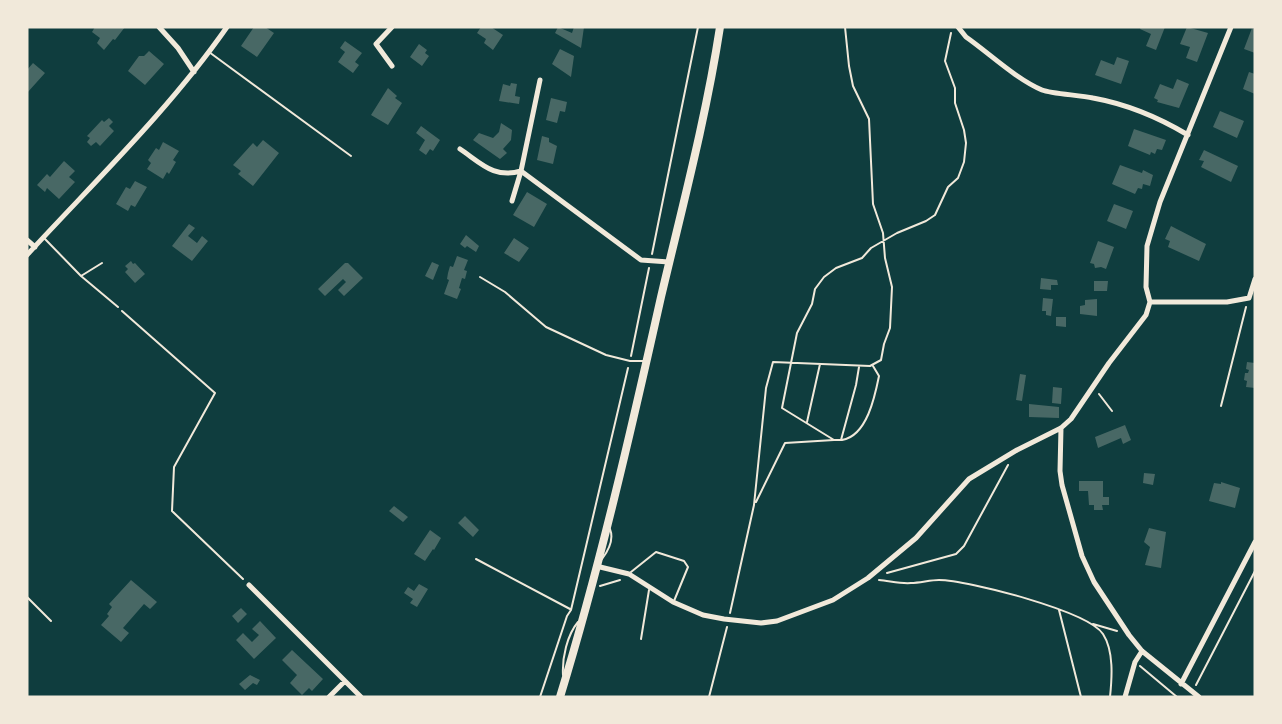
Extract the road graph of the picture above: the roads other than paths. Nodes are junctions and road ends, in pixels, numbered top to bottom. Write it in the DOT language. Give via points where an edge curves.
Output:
graph roads {
  1 [pos="159,27"];
  2 [pos="227,27"];
  3 [pos="392,27"];
  4 [pos="720,27"];
  5 [pos="958,27"];
  6 [pos="1231,27"];
  7 [pos="209,52"];
  8 [pos="392,66"];
  9 [pos="194,72"];
  10 [pos="540,80"];
  11 [pos="1188,135"];
  12 [pos="460,149"];
  13 [pos="351,156"];
  14 [pos="521,171"];
  15 [pos="512,201"];
  16 [pos="44,238"];
  17 [pos="27,240"];
  18 [pos="35,247"];
  19 [pos="27,255"];
  20 [pos="669,262"];
  21 [pos="102,263"];
  22 [pos="81,276"];
  23 [pos="480,277"];
  24 [pos="1255,279"];
  25 [pos="1150,302"];
  26 [pos="118,307"];
  27 [pos="647,361"];
  28 [pos="1061,428"];
  29 [pos="1255,542"];
  30 [pos="596,566"];
  31 [pos="630,575"];
  32 [pos="249,585"];
  33 [pos="650,587"];
  34 [pos="27,597"];
  35 [pos="673,602"];
  36 [pos="51,621"];
  37 [pos="641,639"];
  38 [pos="1142,651"];
  39 [pos="345,681"];
  40 [pos="1180,684"];
  41 [pos="329,697"];
  42 [pos="361,697"];
  43 [pos="560,697"];
  44 [pos="1125,697"];
  45 [pos="1199,697"];
  1 -- 9 [label="street"];
  2 -- 7 [label="street"];
  3 -- 8 [label="street" via="376,44"];
  4 -- 20 [label="main road" via="708,97"];
  5 -- 11 [label="street" via="966,37 1045,91 1111,101"];
  6 -- 11 [label="street"];
  7 -- 9 [label="street"];
  7 -- 13 [label="lane"];
  9 -- 16 [label="street"];
  10 -- 14 [label="street"];
  11 -- 25 [label="street" via="1160,202 1147,246 1146,287"];
  12 -- 14 [label="street" via="492,171 508,175"];
  14 -- 15 [label="street"];
  14 -- 20 [label="street" via="641,260"];
  16 -- 18 [label="street"];
  16 -- 22 [label="lane"];
  17 -- 18 [label="street"];
  18 -- 19 [label="street"];
  20 -- 27 [label="main road"];
  21 -- 22 [label="lane"];
  22 -- 26 [label="lane"];
  23 -- 27 [label="lane" via="505,292 546,327 606,355"];
  24 -- 25 [label="street" via="1249,298 1227,302"];
  25 -- 28 [label="street" via="1146,315"];
  27 -- 30 [label="main road"];
  28 -- 35 [label="street" via="969,480 916,538 868,579 833,600 777,621 760,623 703,615"];
  28 -- 38 [label="street" via="1062,485 1082,556"];
  29 -- 40 [label="street"];
  30 -- 31 [label="street"];
  30 -- 43 [label="main road"];
  31 -- 33 [label="street"];
  31 -- 35 [label="lane" via="656,552 684,561 688,567"];
  32 -- 39 [label="street"];
  33 -- 35 [label="street"];
  33 -- 37 [label="lane"];
  34 -- 36 [label="lane"];
  38 -- 40 [label="street"];
  38 -- 44 [label="street"];
  39 -- 41 [label="street"];
  39 -- 42 [label="street"];
  40 -- 45 [label="street"];
}
